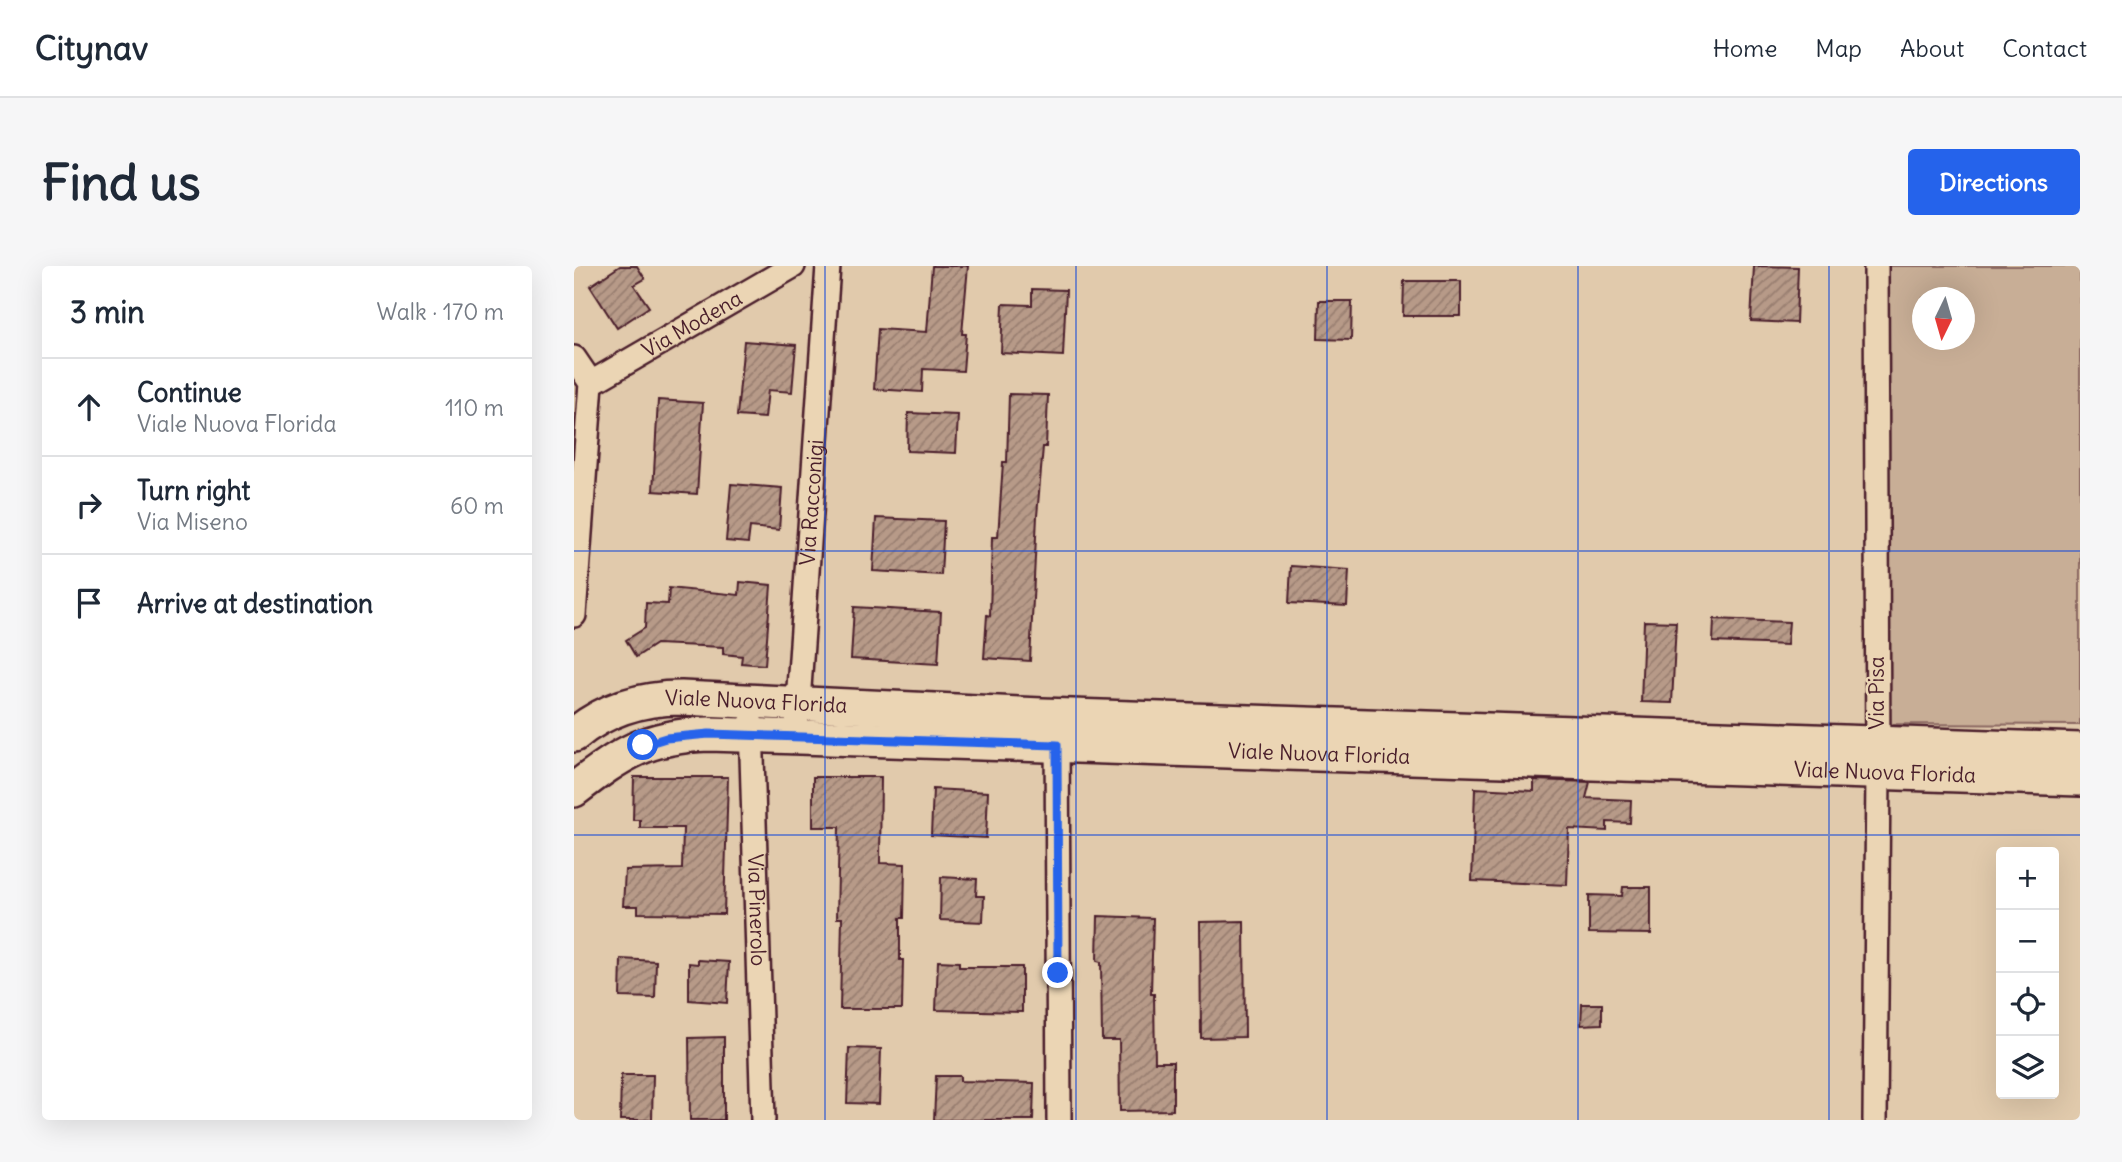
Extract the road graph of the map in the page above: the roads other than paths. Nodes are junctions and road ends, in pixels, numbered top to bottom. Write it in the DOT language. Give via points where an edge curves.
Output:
graph roads {
  1 [pos="793,266"];
  2 [pos="828,266"];
  3 [pos="1876,266"];
  4 [pos="574,358"];
  5 [pos="591,383"];
  6 [pos="574,615"];
  7 [pos="751,702"];
  8 [pos="798,704"];
  9 [pos="1057,730"];
  10 [pos="574,735"];
  11 [pos="752,736"];
  12 [pos="796,737"];
  13 [pos="2080,750"];
  14 [pos="1877,757"];
  15 [pos="2080,779"];
  16 [pos="574,790"];
  17 [pos="763,1120"];
  18 [pos="1059,1120"];
  19 [pos="1875,1120"];
  1 -- 5 [label="street, Via Modena"];
  2 -- 8 [label="street, Via Racconigi"];
  3 -- 14 [label="street, Via Pisa"];
  4 -- 5 [label="street"];
  5 -- 6 [label="street"];
  7 -- 8 [label="street, Viale Nuova Florida"];
  7 -- 10 [label="street, Viale Nuova Florida" via="643,700 614,710"];
  7 -- 11 [label="street, Via Pinerolo"];
  8 -- 9 [label="street, Viale Nuova Florida"];
  8 -- 12 [label="street, Via Racconigi"];
  9 -- 12 [label="street, Viale Nuova Florida"];
  9 -- 14 [label="street, Viale Nuova Florida" via="1436,759"];
  9 -- 18 [label="street"];
  11 -- 12 [label="street, Viale Nuova Florida"];
  11 -- 16 [label="street, Viale Nuova Florida" via="697,734 653,741 617,757"];
  11 -- 17 [label="street, Via Pinerolo"];
  13 -- 14 [label="street, Viale Nuova Florida"];
  14 -- 15 [label="street, Viale Nuova Florida"];
  14 -- 19 [label="street, Via Pisa"];
}
